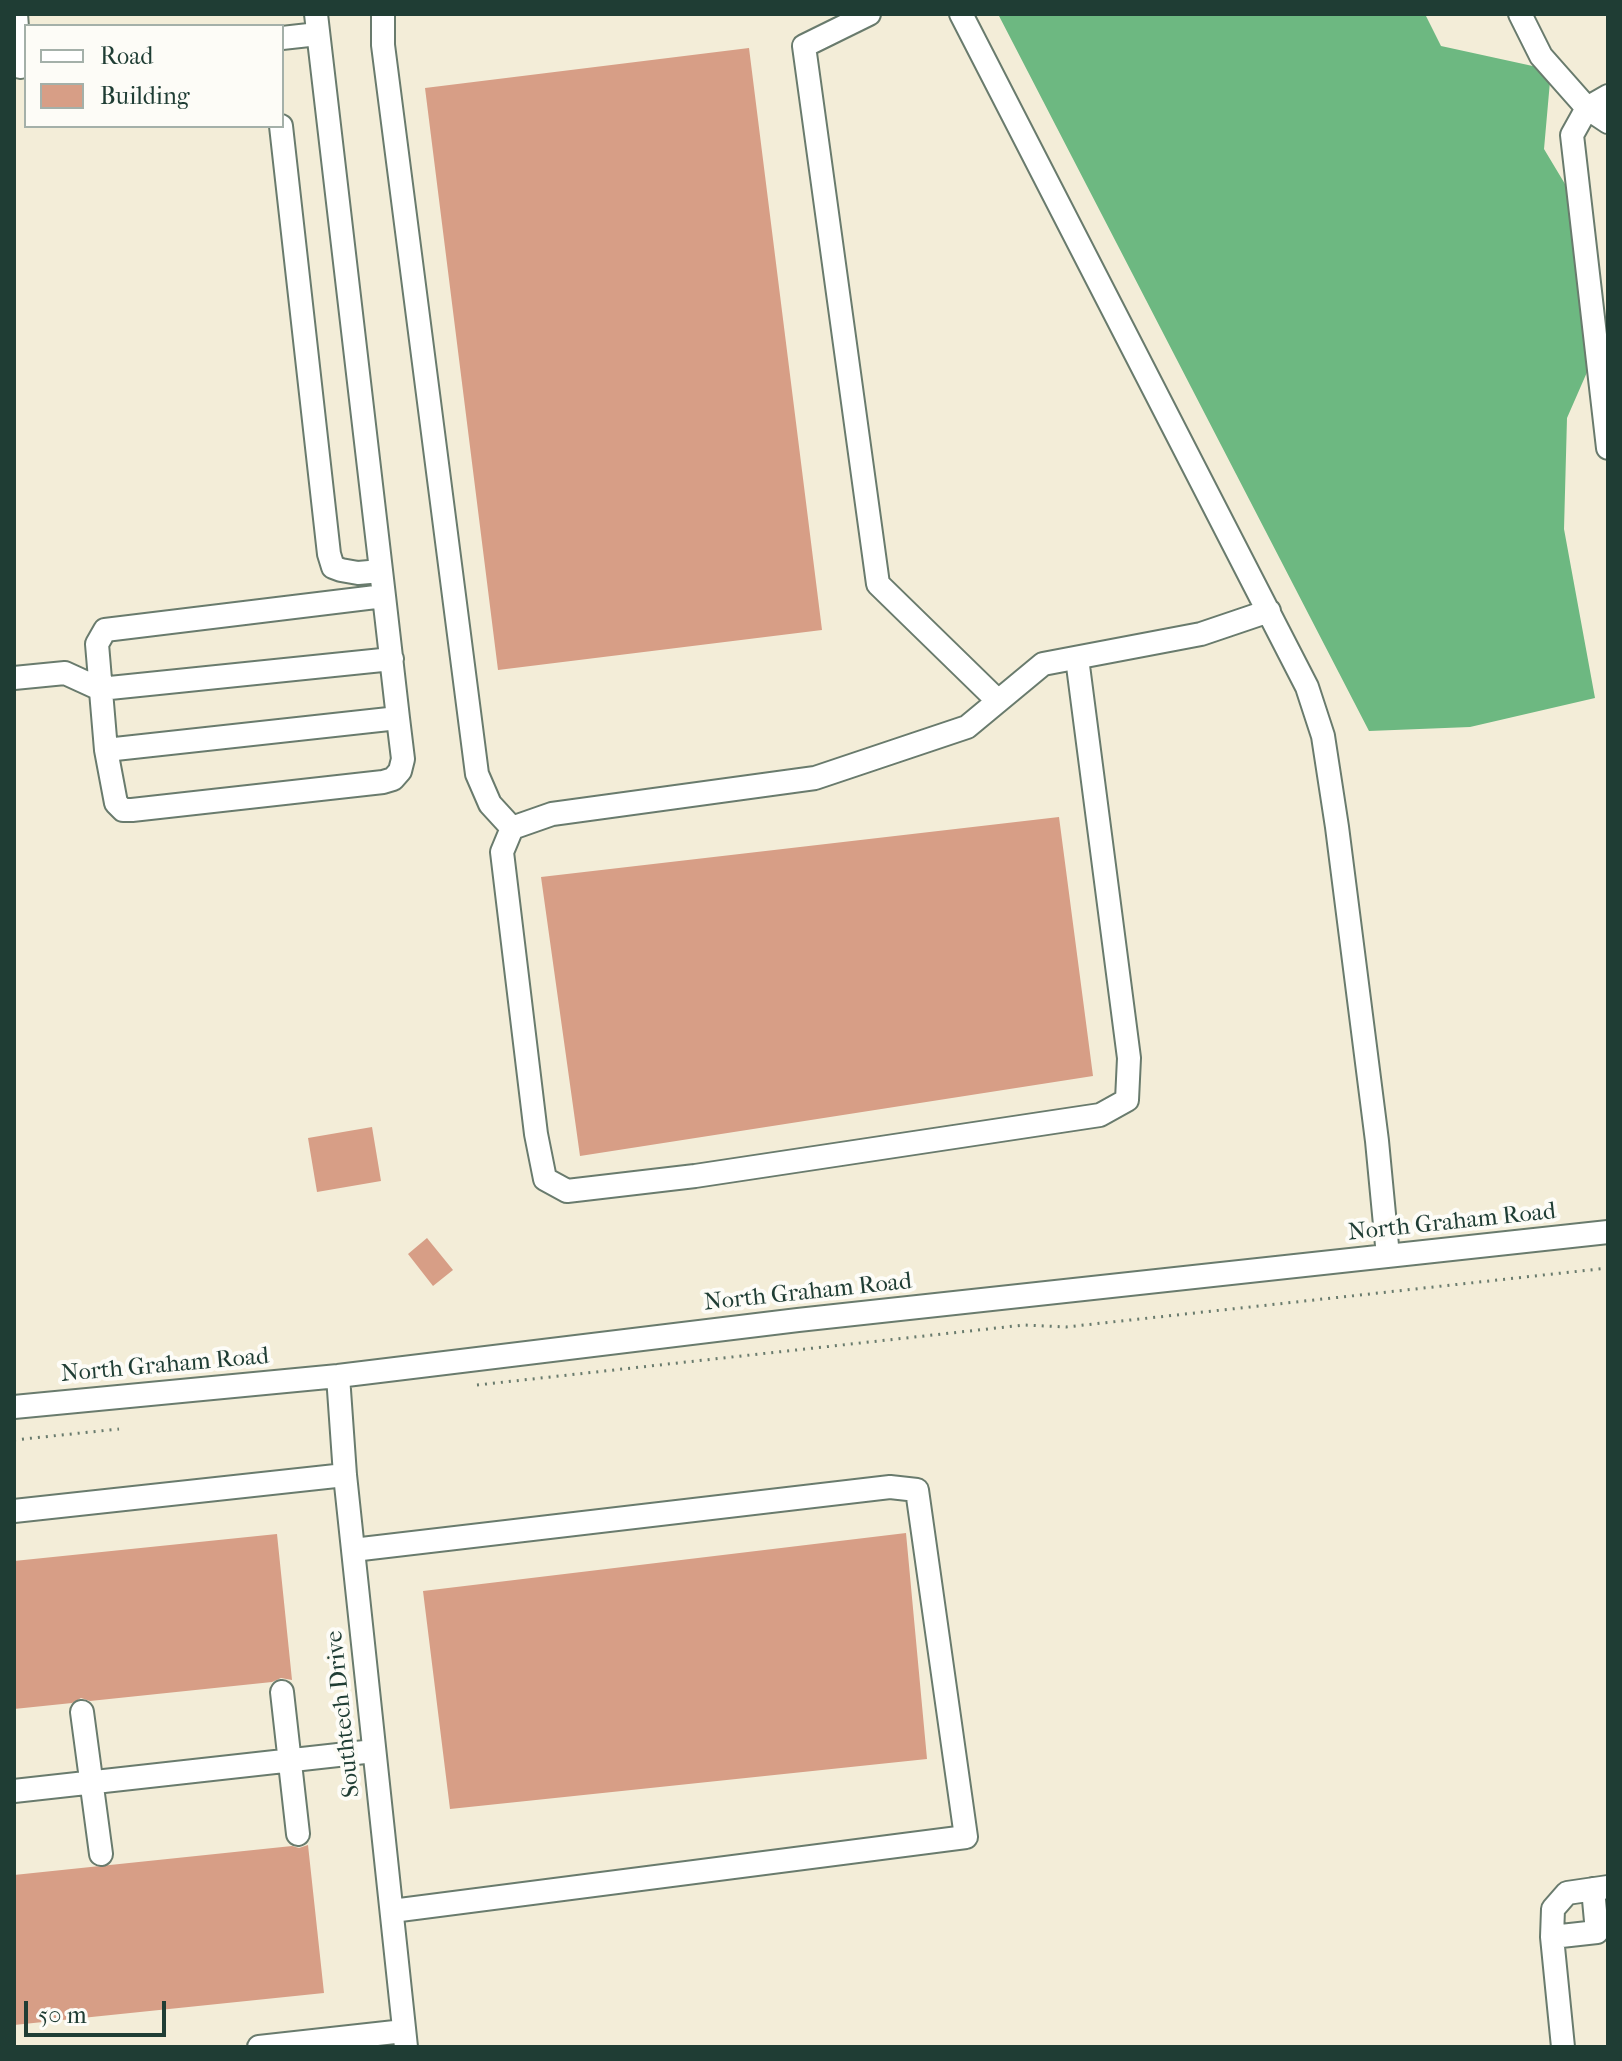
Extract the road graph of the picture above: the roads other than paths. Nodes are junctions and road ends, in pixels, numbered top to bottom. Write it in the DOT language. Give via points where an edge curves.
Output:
graph roads {
  1 [pos="16,14"];
  2 [pos="383,14"];
  3 [pos="869,14"];
  4 [pos="961,14"];
  5 [pos="1520,14"];
  6 [pos="317,24"];
  7 [pos="284,37"];
  8 [pos="20,67"];
  9 [pos="1608,96"];
  10 [pos="1587,108"];
  11 [pos="1608,122"];
  12 [pos="281,128"];
  13 [pos="1608,448"];
  14 [pos="381,571"];
  15 [pos="384,596"];
  16 [pos="1269,611"];
  17 [pos="1077,658"];
  18 [pos="392,659"];
  19 [pos="14,678"];
  20 [pos="100,689"];
  21 [pos="998,701"];
  22 [pos="398,718"];
  23 [pos="106,750"];
  24 [pos="512,828"];
  25 [pos="1608,1232"];
  26 [pos="1388,1256"];
  27 [pos="338,1376"];
  28 [pos="14,1407"];
  29 [pos="345,1475"];
  30 [pos="14,1511"];
  31 [pos="353,1550"];
  32 [pos="282,1692"];
  33 [pos="82,1712"];
  34 [pos="374,1751"];
  35 [pos="290,1760"];
  36 [pos="92,1782"];
  37 [pos="14,1791"];
  38 [pos="298,1834"];
  39 [pos="101,1854"];
  40 [pos="1601,1888"];
  41 [pos="392,1911"];
  42 [pos="1602,1932"];
  43 [pos="1552,1937"];
  44 [pos="405,2039"];
  45 [pos="259,2047"];
  46 [pos="1563,2047"];
  1 -- 8 [label="street"];
  2 -- 24 [label="street" via="477,774 490,804"];
  3 -- 21 [label="street" via="804,46 878,584"];
  4 -- 16 [label="street"];
  5 -- 10 [label="street" via="1541,56"];
  6 -- 7 [label="street"];
  6 -- 14 [label="street"];
  9 -- 10 [label="street"];
  10 -- 11 [label="street"];
  10 -- 13 [label="street" via="1572,135"];
  12 -- 14 [label="street" via="329,554 333,567 341,570"];
  14 -- 15 [label="street"];
  15 -- 18 [label="street"];
  15 -- 20 [label="street" via="105,630 97,644"];
  16 -- 17 [label="street" via="1201,634"];
  16 -- 26 [label="street" via="1307,687 1323,736"];
  17 -- 21 [label="street" via="1043,664"];
  17 -- 24 [label="street" via="1129,1058 1127,1100 1100,1115 567,1191 545,1179 536,1134 502,852"];
  18 -- 20 [label="street"];
  18 -- 22 [label="street"];
  19 -- 20 [label="street" via="65,673"];
  20 -- 23 [label="street"];
  21 -- 24 [label="street" via="967,727 815,778 552,814"];
  22 -- 23 [label="street"];
  22 -- 23 [label="street" via="400,771 393,779 367,784 123,810 116,803"];
  25 -- 26 [label="street, North Graham Road"];
  26 -- 27 [label="street, North Graham Road"];
  27 -- 28 [label="street, North Graham Road"];
  27 -- 29 [label="street, Southtech Drive"];
  29 -- 30 [label="street"];
  29 -- 31 [label="street, Southtech Drive"];
  31 -- 34 [label="street, Southtech Drive"];
  31 -- 41 [label="street" via="890,1487 917,1490 966,1837"];
  32 -- 35 [label="street"];
  33 -- 36 [label="street"];
  34 -- 35 [label="street"];
  34 -- 41 [label="street, Southtech Drive"];
  35 -- 36 [label="street"];
  35 -- 38 [label="street"];
  36 -- 37 [label="street"];
  36 -- 39 [label="street"];
  40 -- 42 [label="street"];
  40 -- 43 [label="street" via="1567,1893 1553,1909"];
  41 -- 44 [label="street, Southtech Drive"];
  42 -- 43 [label="street"];
  43 -- 46 [label="street"];
  44 -- 45 [label="street"];
}
